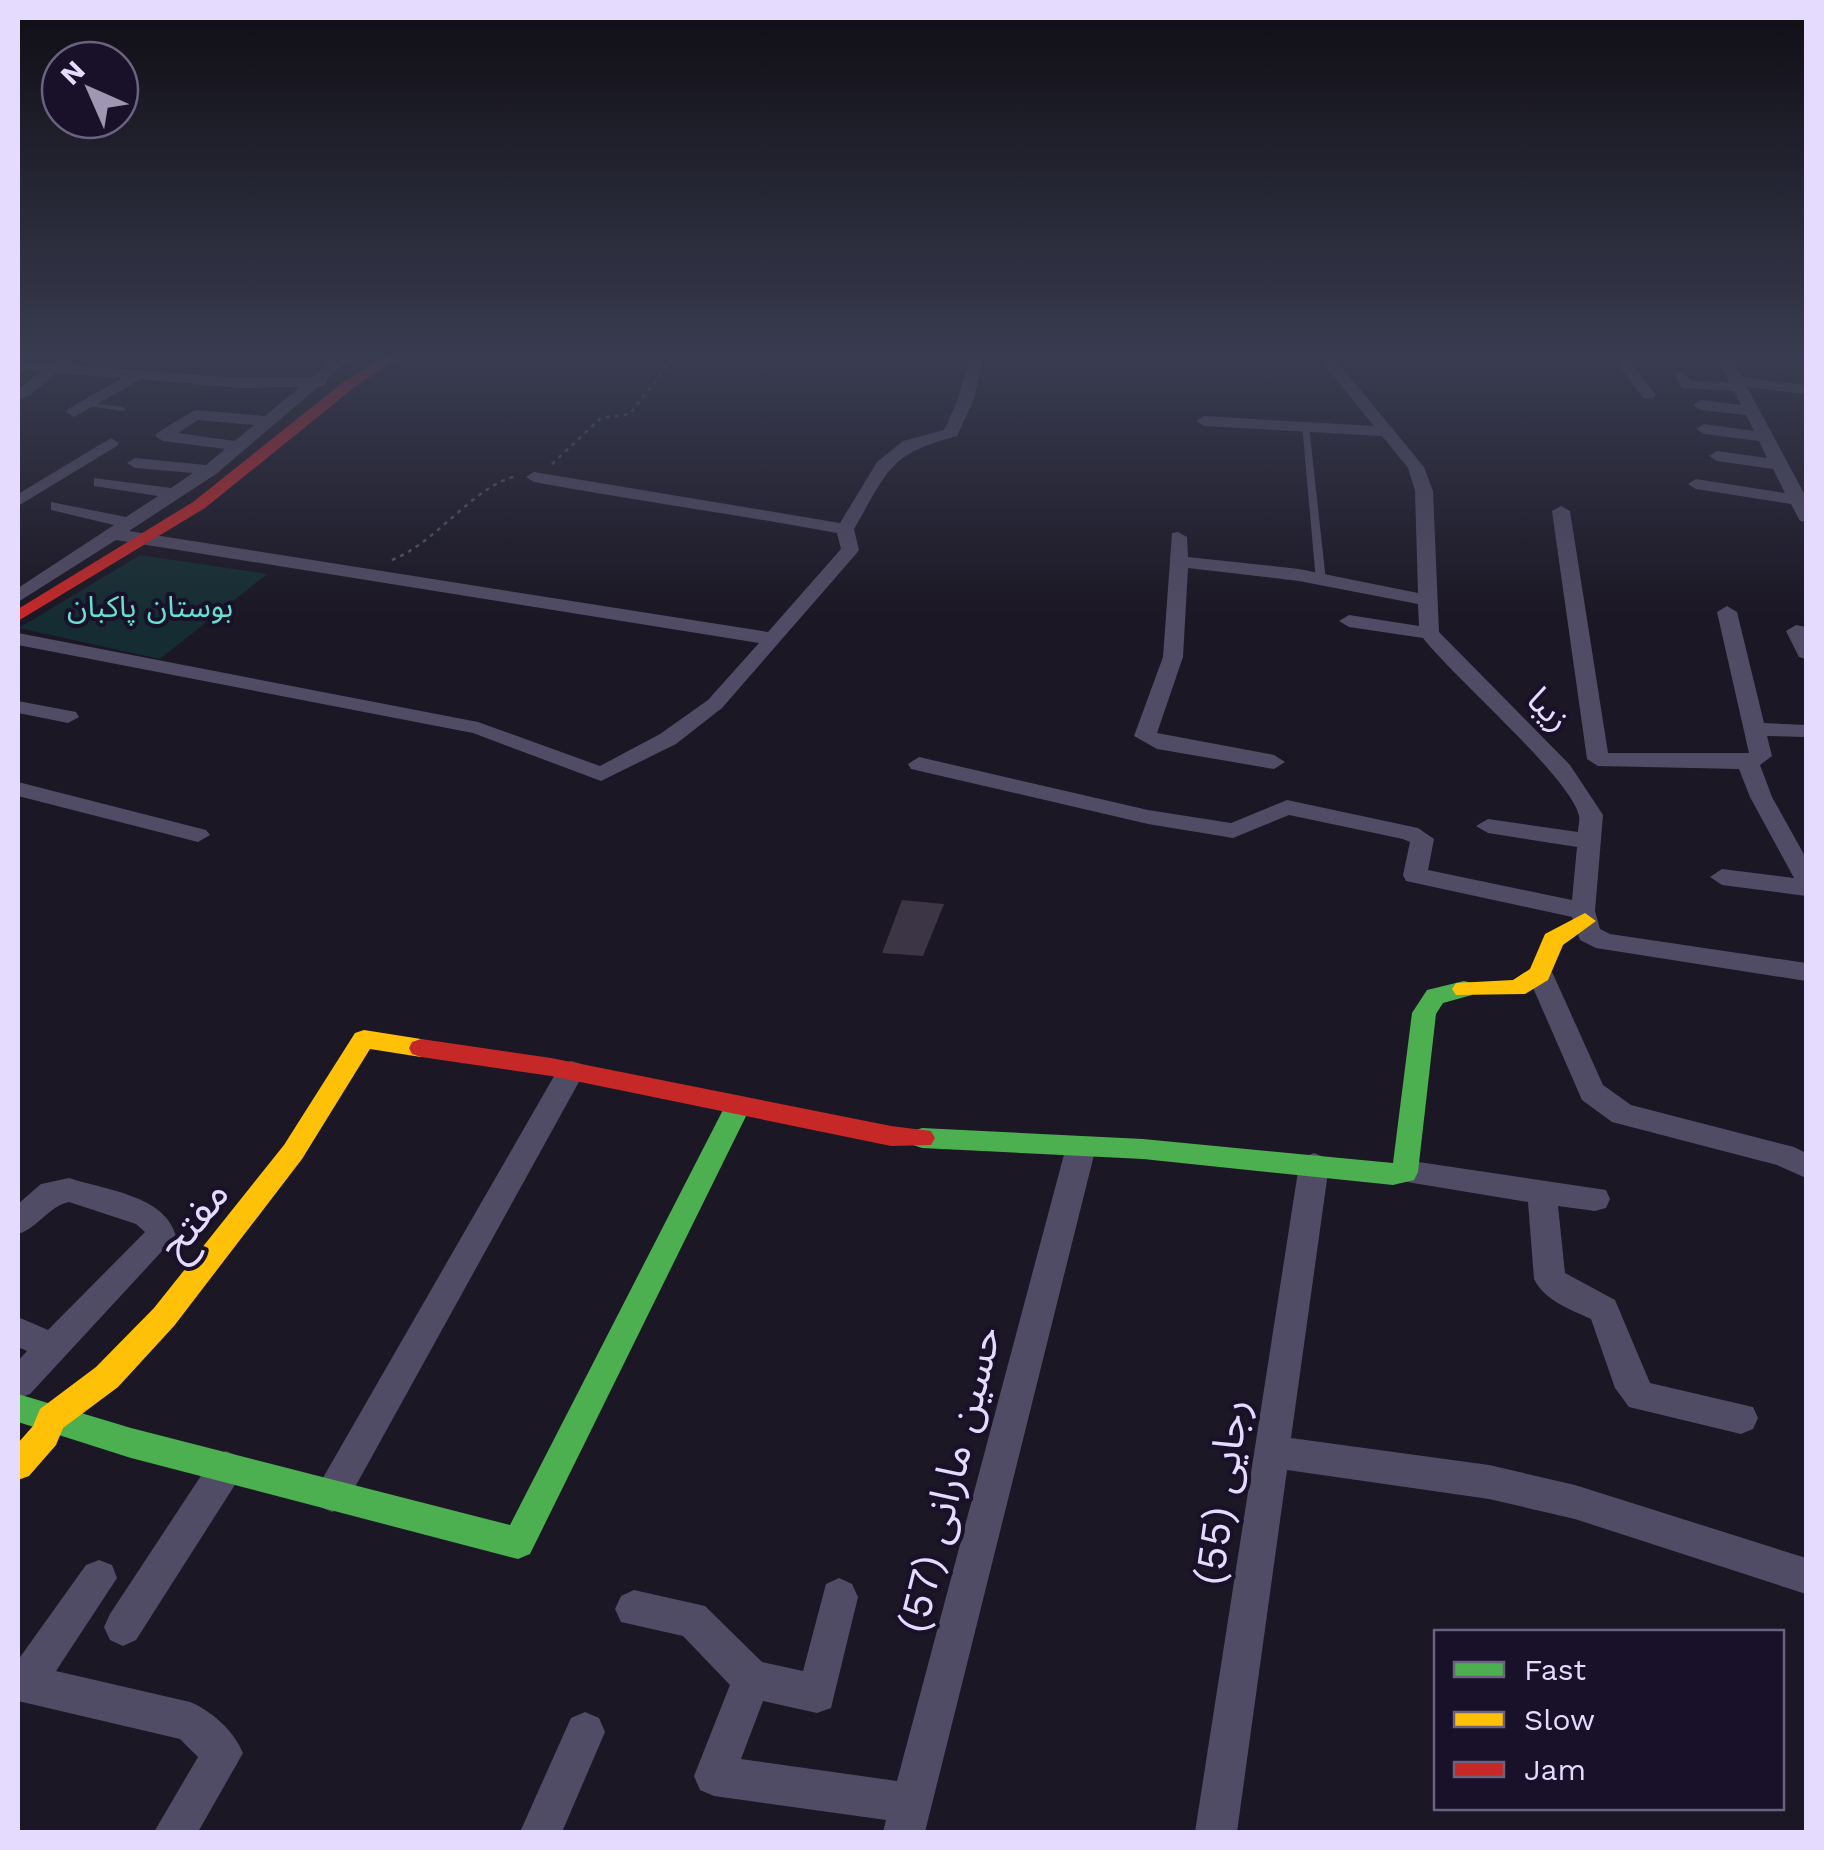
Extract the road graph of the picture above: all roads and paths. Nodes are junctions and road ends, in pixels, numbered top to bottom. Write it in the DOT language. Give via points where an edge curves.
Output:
graph roads {
  1 [pos="106,445"];
  2 [pos="273,445"];
  3 [pos="907,445"];
  4 [pos="1307,445"];
  5 [pos="1397,445"];
  6 [pos="1771,445"];
  7 [pos="239,446"];
  8 [pos="1717,456"];
  9 [pos="135,463"];
  10 [pos="1782,466"];
  11 [pos="210,470"];
  12 [pos="534,477"];
  13 [pos="100,482"];
  14 [pos="1696,484"];
  15 [pos="176,494"];
  16 [pos="18,501"];
  17 [pos="57,506"];
  18 [pos="1804,509"];
  19 [pos="1561,511"];
  20 [pos="845,529"];
  21 [pos="130,532"];
  22 [pos="1178,537"];
  23 [pos="1180,562"];
  24 [pos="1321,581"];
  25 [pos="1426,600"];
  26 [pos="22,605"];
  27 [pos="1726,612"];
  28 [pos="1349,622"];
  29 [pos="1804,622"];
  30 [pos="1429,633"];
  31 [pos="18,638"];
  32 [pos="773,639"];
  33 [pos="1806,653"];
  34 [pos="18,707"];
  35 [pos="68,717"];
  36 [pos="1758,729"];
  37 [pos="1806,732"];
  38 [pos="1274,762"];
  39 [pos="1748,763"];
  40 [pos="919,764"];
  41 [pos="18,790"];
  42 [pos="1488,826"];
  43 [pos="198,835"];
  44 [pos="1590,842"];
  45 [pos="1722,877"];
  46 [pos="1806,879"];
  47 [pos="1806,888"];
  48 [pos="1584,916"];
  49 [pos="1806,972"];
  50 [pos="1540,974"];
  51 [pos="571,1071"];
  52 [pos="738,1106"];
  53 [pos="1081,1147"];
  54 [pos="1314,1164"];
  55 [pos="1806,1166"];
  56 [pos="1405,1172"];
  57 [pos="1542,1192"];
  58 [pos="1595,1200"];
  59 [pos="18,1222"];
  60 [pos="18,1332"];
  61 [pos="52,1348"];
  62 [pos="18,1383"];
  63 [pos="18,1408"];
  64 [pos="1741,1418"];
  65 [pos="51,1419"];
  66 [pos="1273,1452"];
  67 [pos="18,1465"];
  68 [pos="226,1468"];
  69 [pos="332,1495"];
  70 [pos="1806,1576"];
  71 [pos="99,1578"];
  72 [pos="839,1596"];
  73 [pos="634,1608"];
  74 [pos="122,1627"];
  75 [pos="752,1679"];
  76 [pos="20,1683"];
  77 [pos="584,1732"];
  78 [pos="907,1818"];
  79 [pos="174,1832"];
  80 [pos="542,1832"];
  81 [pos="1216,1832"];
  1 -- 16 [label="street"];
  2 -- 21 [label="street" via="199,505"];
  3 -- 20 [label="street" via="884,466"];
  4 -- 24 [label="lane"];
  5 -- 25 [label="street" via="1416,467 1424,491"];
  6 -- 10 [label="street"];
  7 -- 11 [label="street"];
  8 -- 10 [label="street"];
  9 -- 11 [label="street"];
  10 -- 18 [label="street"];
  11 -- 15 [label="street"];
  12 -- 20 [label="street"];
  13 -- 15 [label="street"];
  14 -- 18 [label="street"];
  15 -- 21 [label="street"];
  17 -- 21 [label="street"];
  19 -- 39 [label="street, زیبا" via="1598,758"];
  20 -- 32 [label="street" via="850,550"];
  21 -- 26 [label="street"];
  21 -- 32 [label="street"];
  22 -- 23 [label="street"];
  23 -- 24 [label="street"];
  23 -- 38 [label="street" via="1173,657 1145,736"];
  24 -- 25 [label="street"];
  25 -- 30 [label="street"];
  27 -- 36 [label="street"];
  28 -- 30 [label="street"];
  29 -- 33 [label="street" via="1796,632"];
  30 -- 44 [label="street, زیبا" via="1562,770 1590,815"];
  31 -- 32 [label="street" via="478,728 601,774 668,739 715,704"];
  34 -- 35 [label="street"];
  36 -- 37 [label="street"];
  36 -- 39 [label="street" via="1761,756"];
  39 -- 46 [label="street"];
  40 -- 48 [label="street" via="1233,831 1286,807 1410,833 1422,839 1415,875"];
  41 -- 43 [label="street"];
  42 -- 44 [label="street"];
  44 -- 48 [label="street, زیبا"];
  45 -- 47 [label="street"];
  48 -- 49 [label="street" via="1589,934 1604,942"];
  48 -- 50 [label="street" via="1545,946"];
  50 -- 55 [label="street" via="1592,1092 1608,1106"];
  50 -- 56 [label="street" via="1517,988 1435,996 1424,1013"];
  51 -- 52 [label="street"];
  51 -- 65 [label="street, مفتح" via="364,1039 293,1152 164,1318 107,1378"];
  51 -- 69 [label="street"];
  52 -- 53 [label="street" via="891,1136"];
  52 -- 69 [label="street" via="518,1543"];
  53 -- 54 [label="street"];
  53 -- 78 [label="street, حسین مارانی (57)"];
  54 -- 56 [label="street"];
  54 -- 66 [label="street, رجایی (55)"];
  56 -- 57 [label="street"];
  57 -- 58 [label="street"];
  57 -- 64 [label="street" via="1550,1279 1604,1310 1632,1388 1650,1400"];
  59 -- 61 [label="street" via="52,1193 69,1190 146,1215 161,1236"];
  60 -- 61 [label="street"];
  61 -- 62 [label="street"];
  63 -- 65 [label="street"];
  65 -- 67 [label="street, مفتح"];
  65 -- 68 [label="street"];
  66 -- 70 [label="street" via="1488,1482 1576,1502"];
  66 -- 81 [label="street, رجایی (55)"];
  68 -- 69 [label="street"];
  68 -- 74 [label="street"];
  71 -- 76 [label="street"];
  72 -- 75 [label="street" via="817,1694"];
  73 -- 75 [label="street" via="692,1620"];
  75 -- 78 [label="street" via="714,1776"];
  76 -- 79 [label="street" via="190,1722 223,1753"];
  77 -- 80 [label="street"];
}
